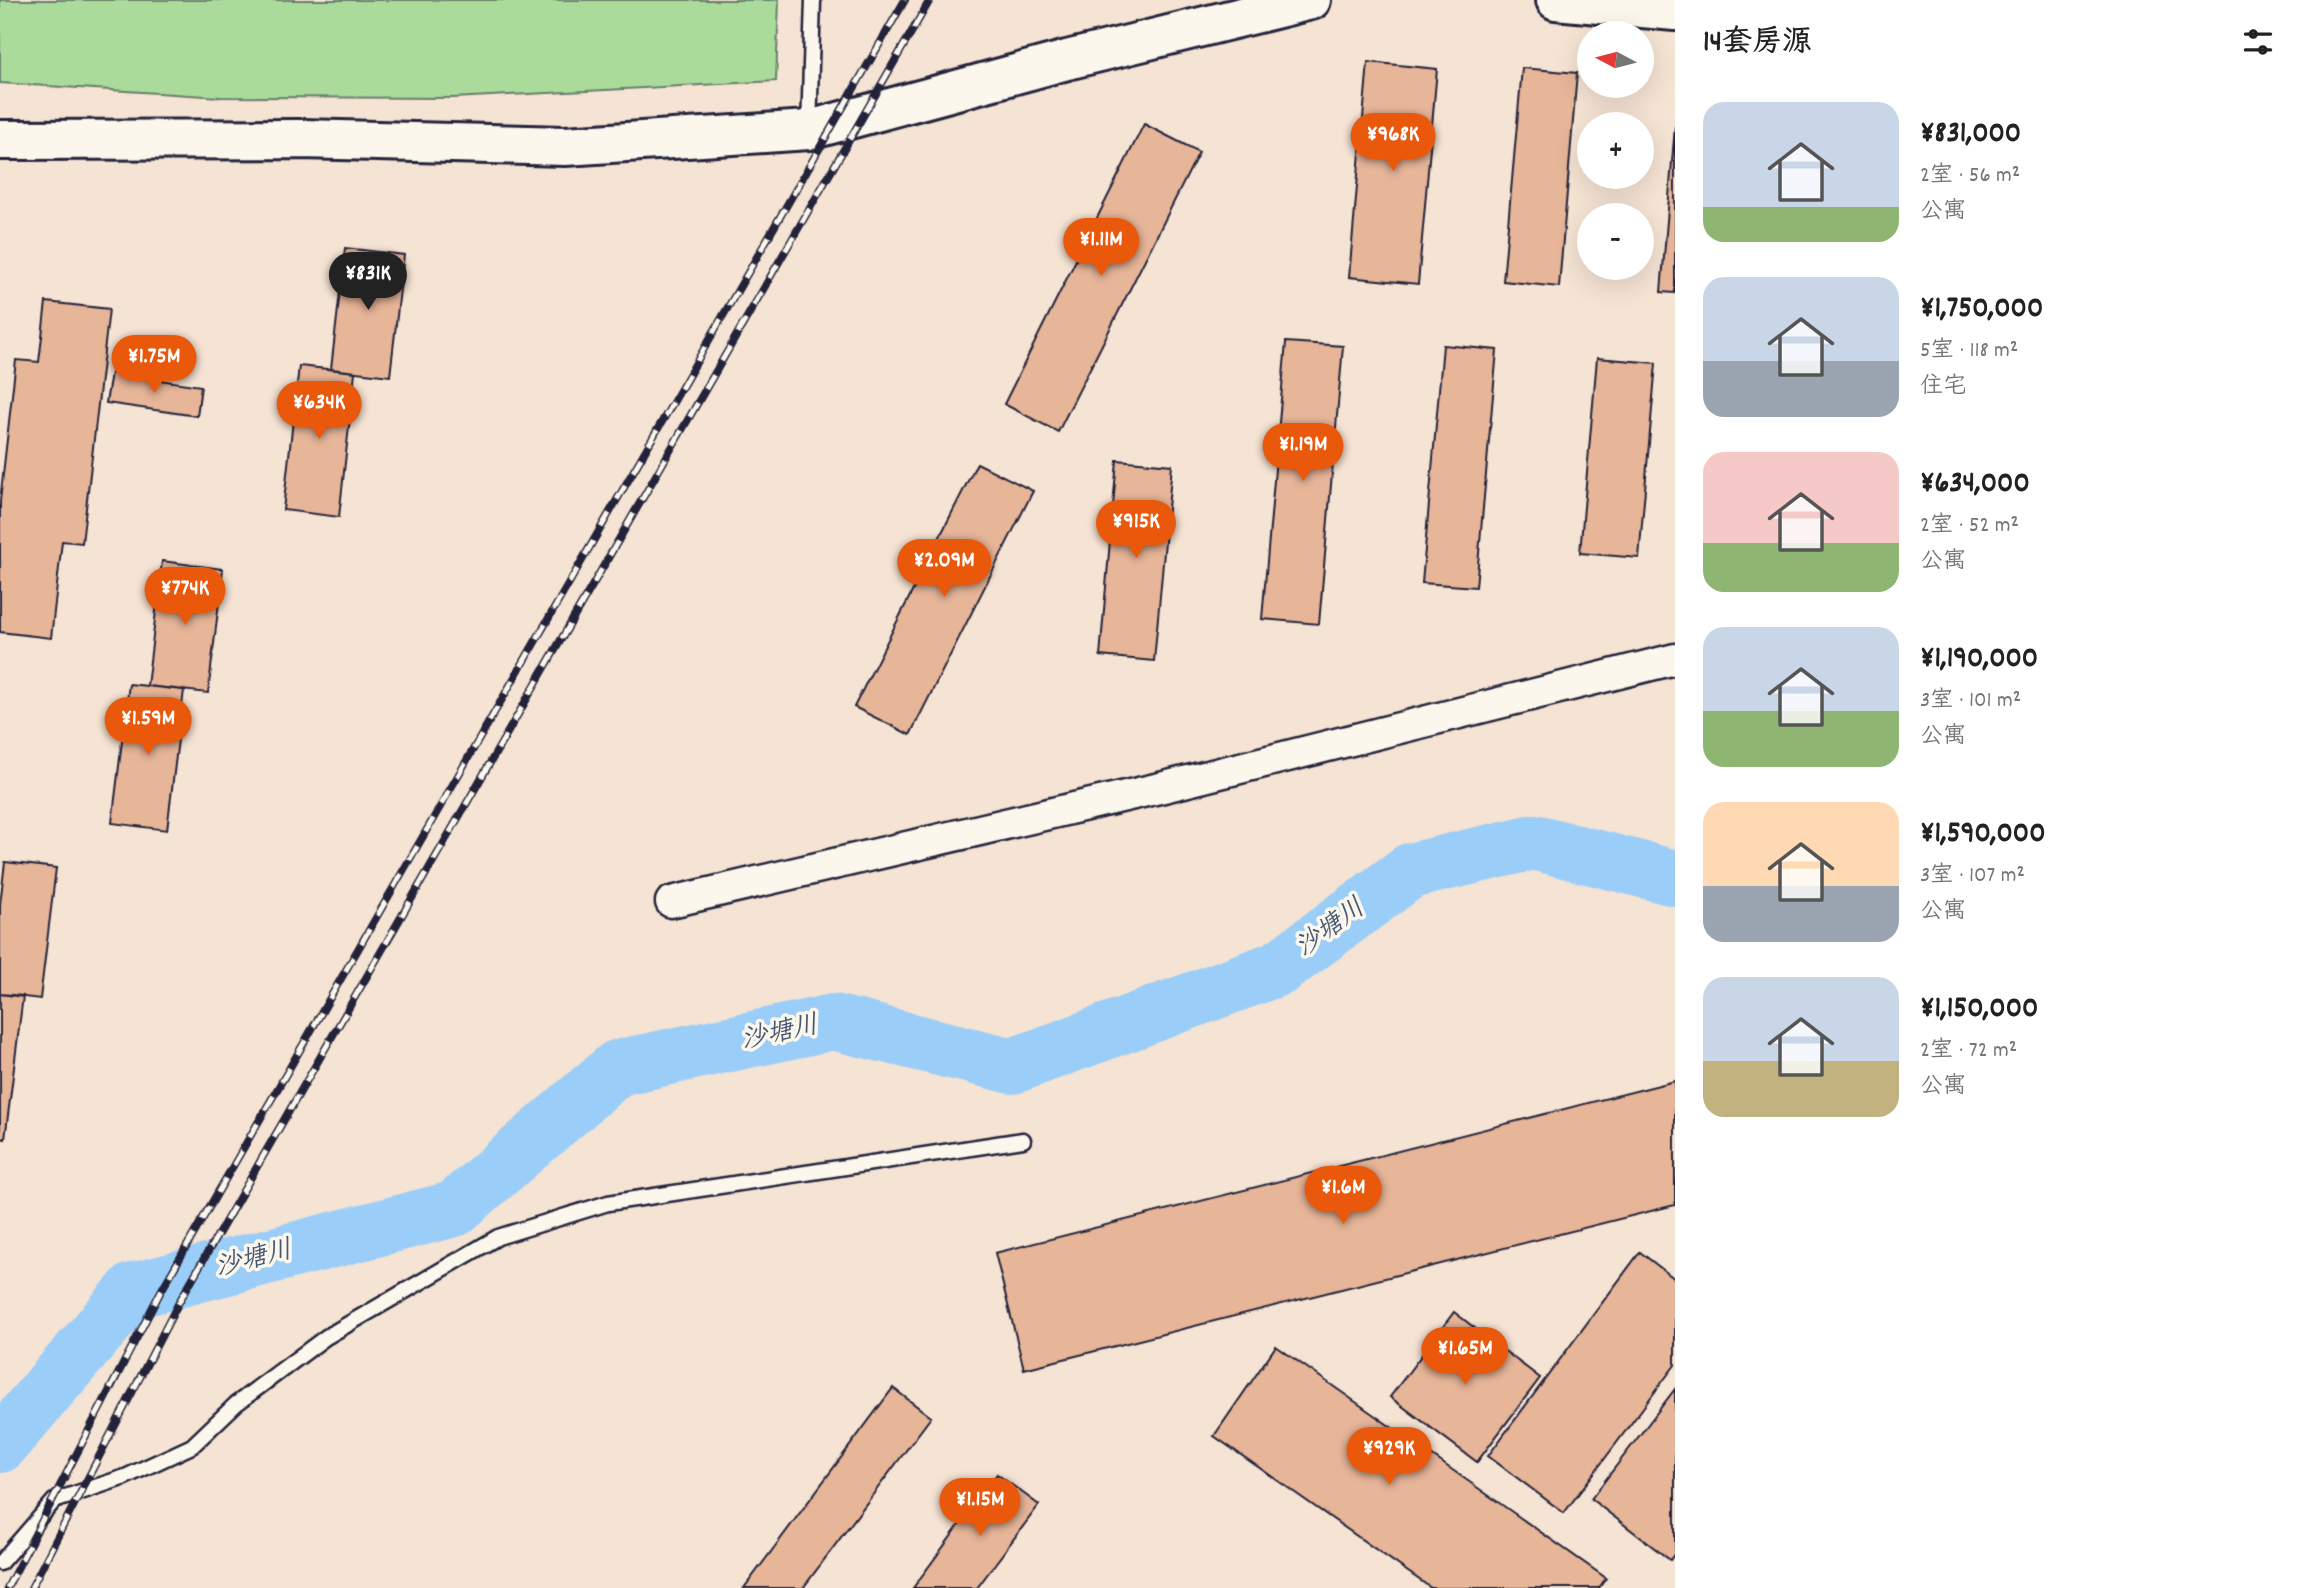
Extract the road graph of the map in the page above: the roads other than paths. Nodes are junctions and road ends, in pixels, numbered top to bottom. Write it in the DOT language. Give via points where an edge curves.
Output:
graph roads {
  1 [pos="813,0"];
  2 [pos="1311,0"];
  3 [pos="1556,0"];
  4 [pos="1675,11"];
  5 [pos="809,131"];
  6 [pos="0,140"];
  7 [pos="1675,659"];
  8 [pos="671,902"];
  9 [pos="1023,1140"];
  10 [pos="0,1563"];
  1 -- 5 [label="lane"];
  2 -- 5 [label="street" via="1067,60"];
  3 -- 4 [label="street"];
  5 -- 6 [label="street" via="565,146 302,139"];
  7 -- 8 [label="street" via="1164,787"];
  9 -- 10 [label="lane" via="608,1203 498,1237 326,1337 236,1404 192,1446 125,1477 54,1501"];
}
